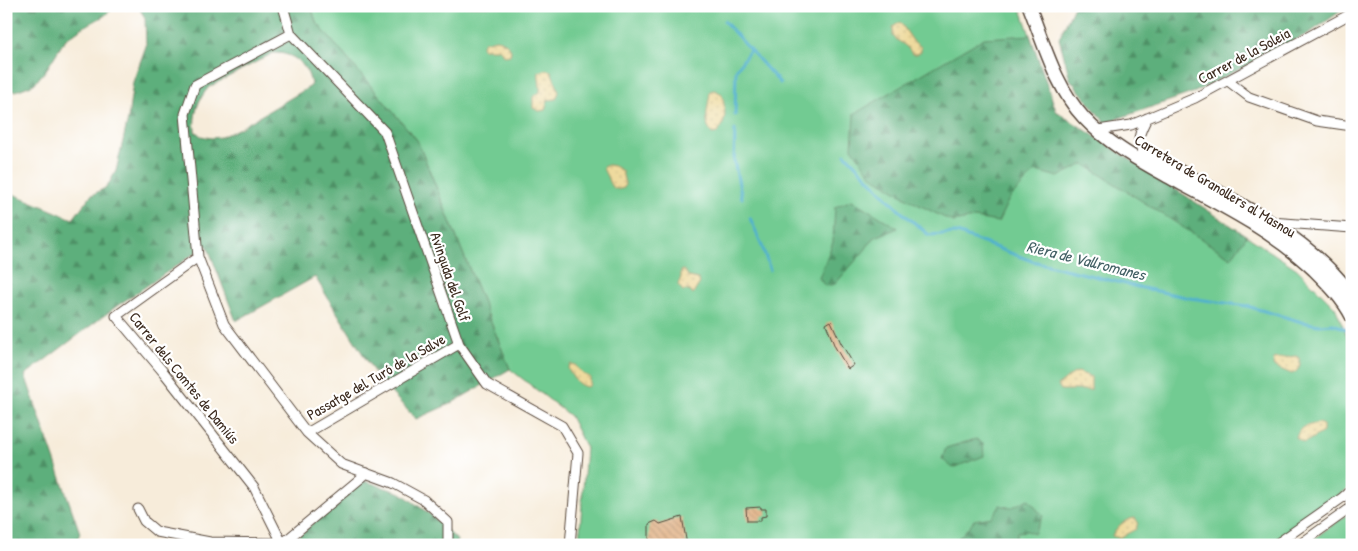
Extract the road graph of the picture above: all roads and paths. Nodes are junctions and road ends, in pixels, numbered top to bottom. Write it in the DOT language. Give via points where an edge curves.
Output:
graph roads {
  1 [pos="283,6"];
  2 [pos="1029,6"];
  3 [pos="1352,14"];
  4 [pos="291,34"];
  5 [pos="1228,81"];
  6 [pos="1147,118"];
  7 [pos="1352,126"];
  8 [pos="1098,130"];
  9 [pos="1143,152"];
  10 [pos="1252,210"];
  11 [pos="1270,222"];
  12 [pos="1352,228"];
  13 [pos="1271,236"];
  14 [pos="198,257"];
  15 [pos="1352,295"];
  16 [pos="1352,317"];
  17 [pos="459,344"];
  18 [pos="306,433"];
  19 [pos="367,473"];
  20 [pos="1352,490"];
  21 [pos="1352,507"];
  22 [pos="138,509"];
  23 [pos="283,544"];
  24 [pos="448,545"];
  25 [pos="570,545"];
  26 [pos="1275,545"];
  27 [pos="1299,545"];
  1 -- 4 [label="street, Avinguda del Golf"];
  2 -- 8 [label="main road, Carretera de Granollers al Masnou" via="1062,87 1073,105"];
  3 -- 5 [label="street, Carrer de la Soleia"];
  4 -- 14 [label="street" via="195,85 185,114"];
  4 -- 17 [label="street, Avinguda del Golf" via="385,132"];
  5 -- 6 [label="street, Carrer de la Soleia"];
  5 -- 7 [label="street" via="1249,97 1317,121"];
  6 -- 8 [label="street, Carrer de la Soleia" via="1131,125"];
  6 -- 9 [label="street" via="1138,142"];
  8 -- 9 [label="main road, Carretera de Granollers al Masnou"];
  8 -- 13 [label="main road, Carretera de Granollers al Masnou" via="1118,147"];
  9 -- 10 [label="main road, Carretera de Granollers al Masnou"];
  10 -- 11 [label="main road, Carretera de Granollers al Masnou"];
  10 -- 13 [label="main road" via="1254,218"];
  11 -- 12 [label="street"];
  11 -- 15 [label="main road, Carretera de Granollers al Masnou" via="1318,259"];
  13 -- 16 [label="main road, Carretera de Granollers al Masnou" via="1292,250 1328,284"];
  14 -- 18 [label="street" via="224,324"];
  14 -- 23 [label="street, Carrer dels Comtes de Damiús" via="116,316 254,487"];
  17 -- 18 [label="street, Passatge del Turó de la Salve"];
  17 -- 25 [label="street, Avinguda del Golf" via="488,384 562,426 578,453"];
  18 -- 19 [label="street" via="341,464"];
  19 -- 23 [label="street"];
  19 -- 24 [label="street" via="393,482 424,500 448,522"];
  20 -- 26 [label="street"];
  21 -- 27 [label="street"];
  22 -- 23 [label="street" via="144,521 157,532 210,542"];
}
